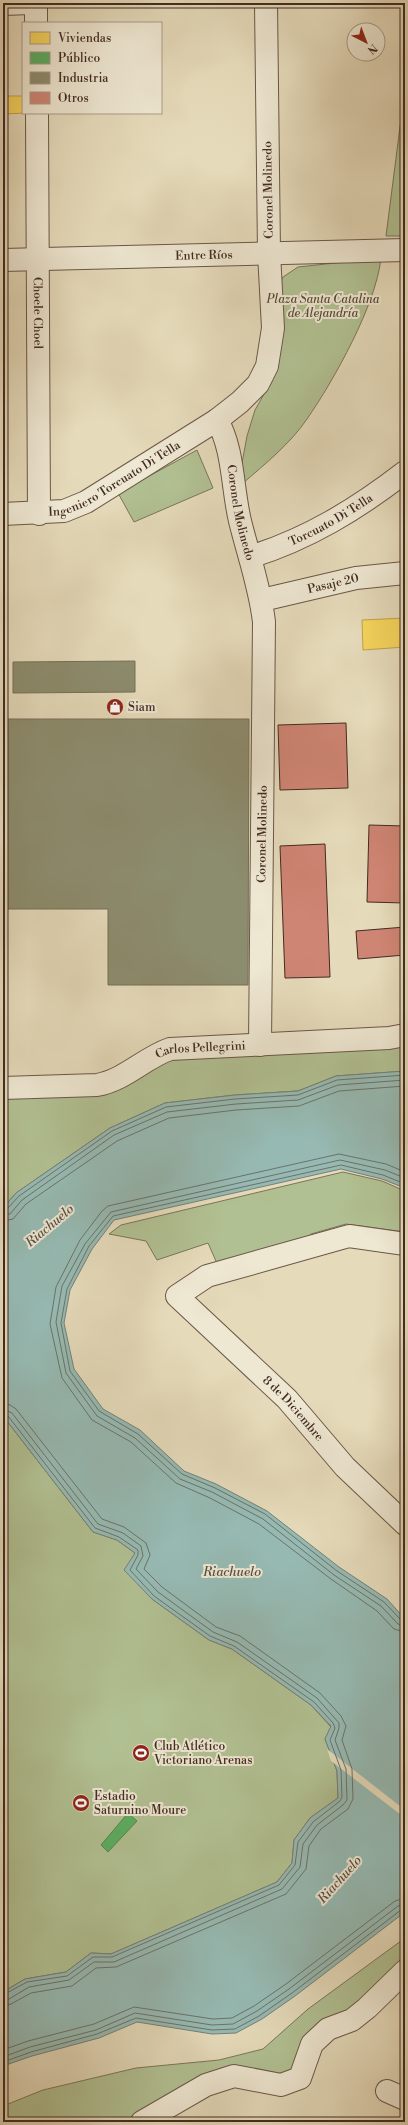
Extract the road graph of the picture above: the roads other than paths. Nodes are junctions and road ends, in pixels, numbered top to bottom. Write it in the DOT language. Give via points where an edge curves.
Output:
graph roads {
  1 [pos="31,3"];
  2 [pos="36,3"];
  3 [pos="266,3"];
  4 [pos="3,4"];
  5 [pos="36,22"];
  6 [pos="37,114"];
  7 [pos="405,250"];
  8 [pos="269,253"];
  9 [pos="3,260"];
  10 [pos="38,260"];
  11 [pos="217,420"];
  12 [pos="405,472"];
  13 [pos="3,514"];
  14 [pos="39,514"];
  15 [pos="250,557"];
  16 [pos="405,573"];
  17 [pos="262,600"];
  18 [pos="405,1035"];
  19 [pos="260,1045"];
  20 [pos="3,1088"];
  21 [pos="405,1244"];
  22 [pos="405,1524"];
  23 [pos="405,1971"];
  24 [pos="142,2122"];
  1 -- 4 [label="street"];
  2 -- 5 [label="street"];
  3 -- 8 [label="street, Coronel Molinedo"];
  6 -- 10 [label="street, Choele Choel"];
  7 -- 8 [label="street, Entre Ríos"];
  8 -- 10 [label="street, Entre Ríos"];
  8 -- 11 [label="street, Coronel Molinedo" via="273,328 267,366 258,384"];
  9 -- 10 [label="street, Entre Ríos"];
  10 -- 14 [label="street, Choele Choel"];
  11 -- 14 [label="street, Ingeniero Torcuato Di Tella" via="74,508"];
  11 -- 15 [label="street, Coronel Molinedo" via="224,432 234,491"];
  12 -- 15 [label="street, Torcuato Di Tella" via="322,528 279,548"];
  13 -- 14 [label="street, Ingeniero Torcuato Di Tella"];
  15 -- 17 [label="street, Coronel Molinedo"];
  16 -- 17 [label="street, Pasaje 20" via="356,578"];
  17 -- 19 [label="street, Coronel Molinedo" via="264,685"];
  18 -- 19 [label="street, Carlos Pellegrini"];
  19 -- 20 [label="street, Carlos Pellegrini" via="170,1049 112,1082 98,1085"];
  21 -- 22 [label="street, 8 de Diciembre" via="349,1236 208,1276 177,1296 277,1390 345,1468"];
  23 -- 24 [label="street" via="352,2020 328,2029 312,2044 300,2078 281,2085 234,2076 206,2085"];
}
